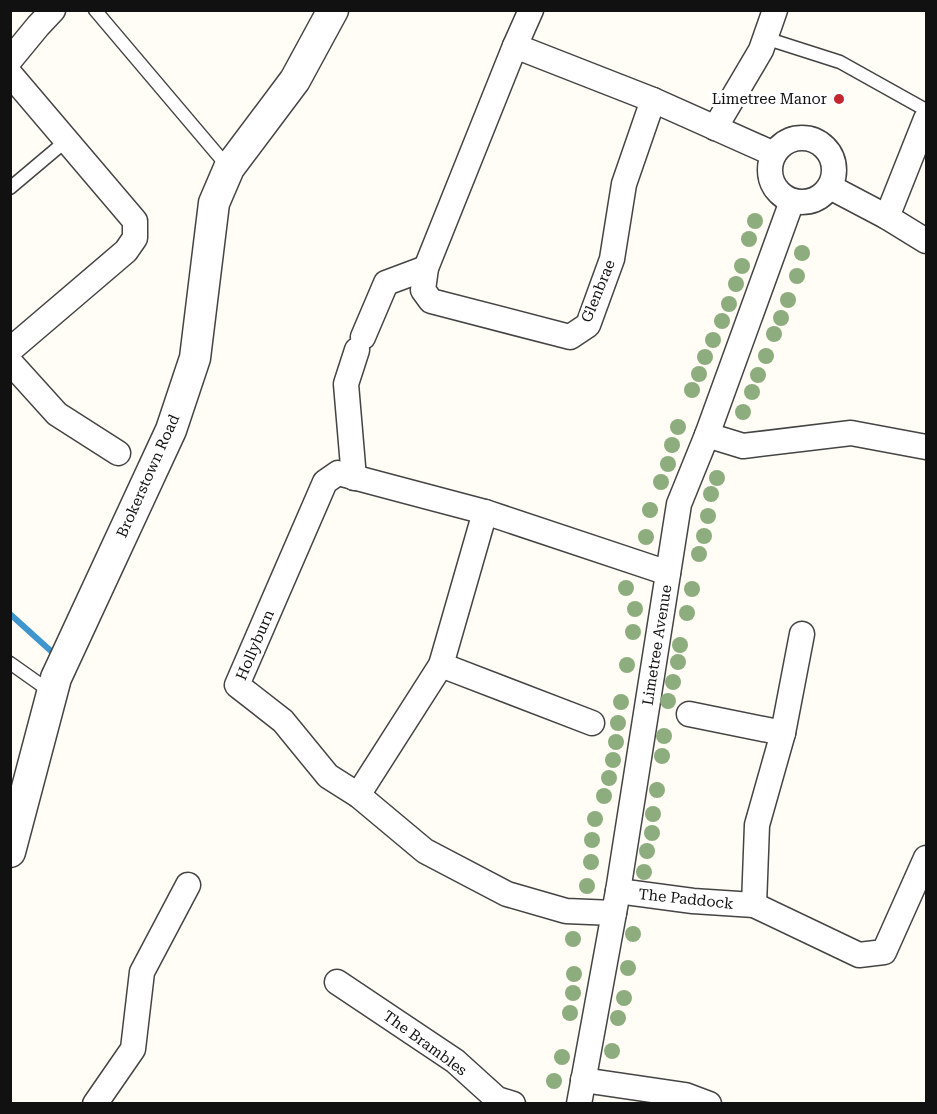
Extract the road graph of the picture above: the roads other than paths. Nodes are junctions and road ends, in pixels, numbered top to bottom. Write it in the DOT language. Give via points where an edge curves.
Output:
graph roads {
  1 [pos="53,10"];
  2 [pos="95,10"];
  3 [pos="333,10"];
  4 [pos="531,10"];
  5 [pos="775,10"];
  6 [pos="765,38"];
  7 [pos="515,46"];
  8 [pos="10,60"];
  9 [pos="10,74"];
  10 [pos="653,100"];
  11 [pos="927,110"];
  12 [pos="927,119"];
  13 [pos="715,128"];
  14 [pos="67,140"];
  15 [pos="774,154"];
  16 [pos="229,168"];
  17 [pos="830,187"];
  18 [pos="10,188"];
  19 [pos="792,201"];
  20 [pos="887,217"];
  21 [pos="927,241"];
  22 [pos="426,268"];
  23 [pos="10,350"];
  24 [pos="10,362"];
  25 [pos="707,435"];
  26 [pos="927,447"];
  27 [pos="118,453"];
  28 [pos="354,478"];
  29 [pos="485,512"];
  30 [pos="668,573"];
  31 [pos="802,634"];
  32 [pos="10,663"];
  33 [pos="441,665"];
  34 [pos="52,693"];
  35 [pos="689,714"];
  36 [pos="592,723"];
  37 [pos="783,733"];
  38 [pos="358,795"];
  39 [pos="10,852"];
  40 [pos="927,858"];
  41 [pos="188,885"];
  42 [pos="616,902"];
  43 [pos="754,905"];
  44 [pos="337,982"];
  45 [pos="583,1080"];
  46 [pos="95,1104"];
  47 [pos="513,1104"];
  48 [pos="579,1104"];
  49 [pos="710,1104"];
  1 -- 8 [label="street"];
  2 -- 16 [label="lane"];
  3 -- 16 [label="street, Brokerstown Road" via="295,80"];
  4 -- 7 [label="street, Glenbrae"];
  5 -- 6 [label="street"];
  6 -- 11 [label="lane" via="840,62"];
  6 -- 13 [label="street"];
  7 -- 10 [label="street"];
  7 -- 22 [label="street, Glenbrae"];
  9 -- 14 [label="street"];
  10 -- 13 [label="street"];
  10 -- 22 [label="street, Glenbrae" via="624,184 612,259 588,325 570,337 430,301 423,290"];
  12 -- 20 [label="street"];
  13 -- 15 [label="street"];
  14 -- 18 [label="lane"];
  14 -- 23 [label="street" via="135,221 135,238"];
  15 -- 17 [label="street" via="789,140 809,138 819,142 835,167"];
  15 -- 19 [label="street" via="770,163 772,182"];
  16 -- 34 [label="street, Brokerstown Road" via="214,203 195,358 171,430"];
  17 -- 19 [label="street" via="814,201"];
  17 -- 20 [label="street"];
  19 -- 25 [label="street, Limetree Avenue"];
  20 -- 21 [label="street"];
  22 -- 28 [label="street" via="386,283 346,384"];
  24 -- 27 [label="street" via="57,414"];
  25 -- 26 [label="street" via="743,446 851,433"];
  25 -- 30 [label="street, Limetree Avenue" via="679,504"];
  28 -- 29 [label="street, Hollyburn"];
  28 -- 38 [label="street, Hollyburn" via="338,473 325,482 237,685 283,721 328,776"];
  29 -- 30 [label="street, Hollyburn"];
  29 -- 33 [label="street"];
  30 -- 42 [label="street, Limetree Avenue"];
  31 -- 37 [label="street, The Paddock"];
  32 -- 34 [label="lane"];
  33 -- 36 [label="street"];
  33 -- 38 [label="street"];
  34 -- 39 [label="street, Brokerstown Road"];
  35 -- 37 [label="street"];
  37 -- 43 [label="street, The Paddock" via="757,825"];
  38 -- 42 [label="street, Hollyburn" via="425,851 507,894 566,911"];
  40 -- 43 [label="street, The Paddock" via="884,952 859,955"];
  41 -- 46 [label="street" via="142,972 133,1049"];
  42 -- 43 [label="street, The Paddock"];
  42 -- 45 [label="street, Limetree Avenue"];
  44 -- 47 [label="street, The Brambles" via="455,1061 497,1099"];
  45 -- 48 [label="street, Limetree Avenue"];
  45 -- 49 [label="street" via="686,1095"];
}
